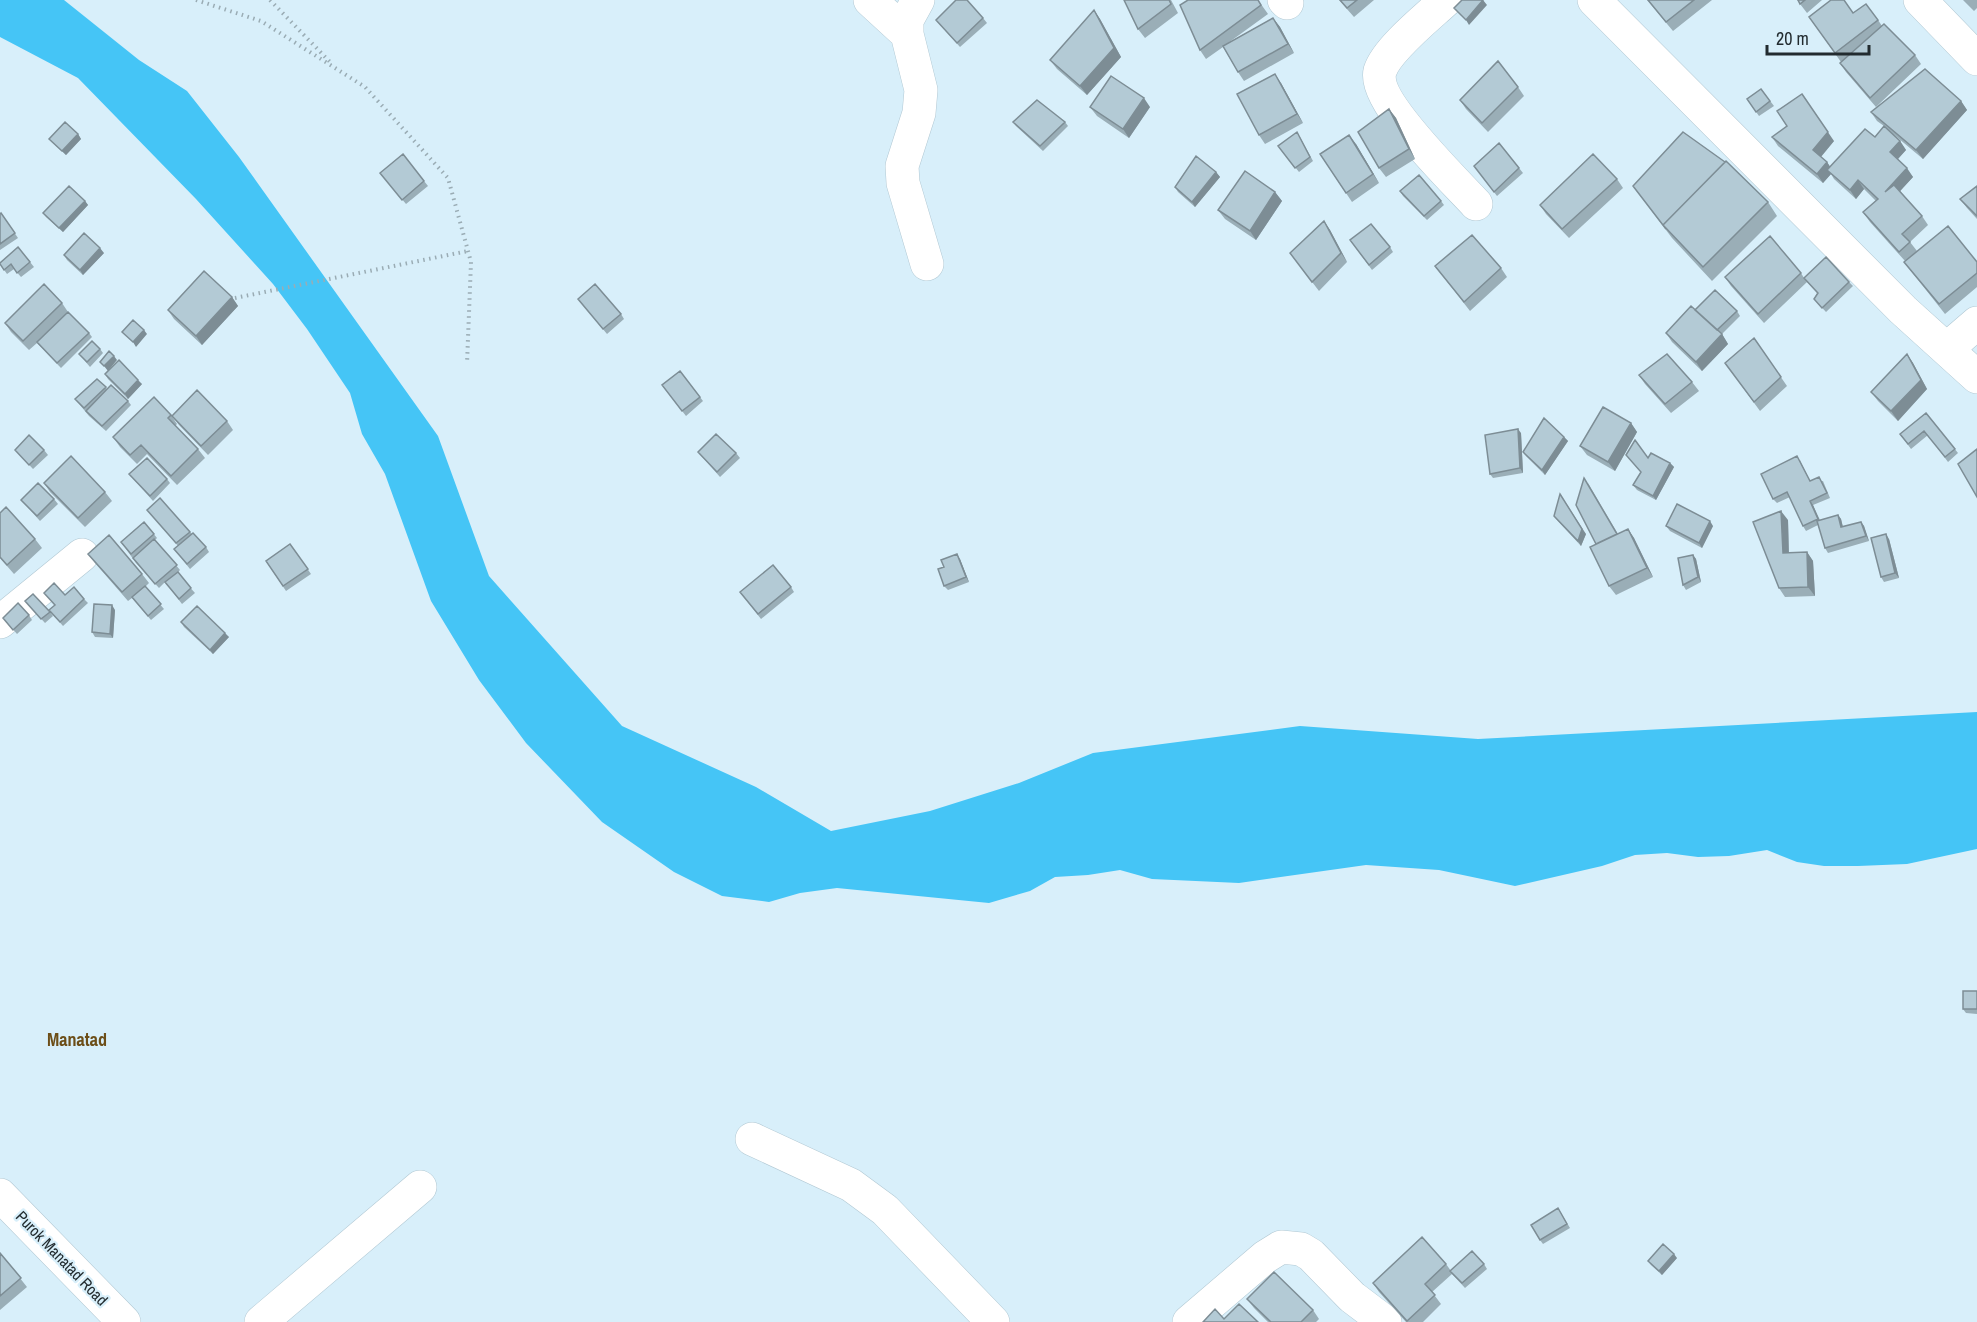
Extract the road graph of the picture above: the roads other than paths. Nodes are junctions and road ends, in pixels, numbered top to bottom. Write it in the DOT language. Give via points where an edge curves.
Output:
graph roads {
  1 [pos="870,0"];
  2 [pos="918,0"];
  3 [pos="1594,0"];
  4 [pos="1920,0"];
  5 [pos="1440,2"];
  6 [pos="907,34"];
  7 [pos="1977,58"];
  8 [pos="1476,204"];
  9 [pos="927,264"];
  10 [pos="1977,323"];
  11 [pos="1948,348"];
  12 [pos="1977,376"];
  13 [pos="82,555"];
  14 [pos="0,622"];
  15 [pos="752,1139"];
  16 [pos="420,1187"];
  17 [pos="5,1208"];
  18 [pos="124,1322"];
  19 [pos="261,1322"];
  20 [pos="993,1322"];
  21 [pos="1189,1322"];
  22 [pos="1385,1322"];
  1 -- 6 [label="street"];
  2 -- 6 [label="street" via="907,20"];
  3 -- 11 [label="street" via="1903,310"];
  4 -- 7 [label="street"];
  5 -- 8 [label="street" via="1391,53 1380,72 1383,93 1409,131"];
  6 -- 9 [label="street" via="921,90 919,113 902,166 903,183"];
  10 -- 11 [label="street"];
  11 -- 12 [label="street"];
  13 -- 14 [label="street"];
  15 -- 20 [label="street" via="851,1185 885,1210"];
  16 -- 19 [label="street"];
  17 -- 18 [label="street, Purok Manatad Road"];
  21 -- 22 [label="street" via="1281,1247 1301,1249 1311,1255 1352,1298"];
}
